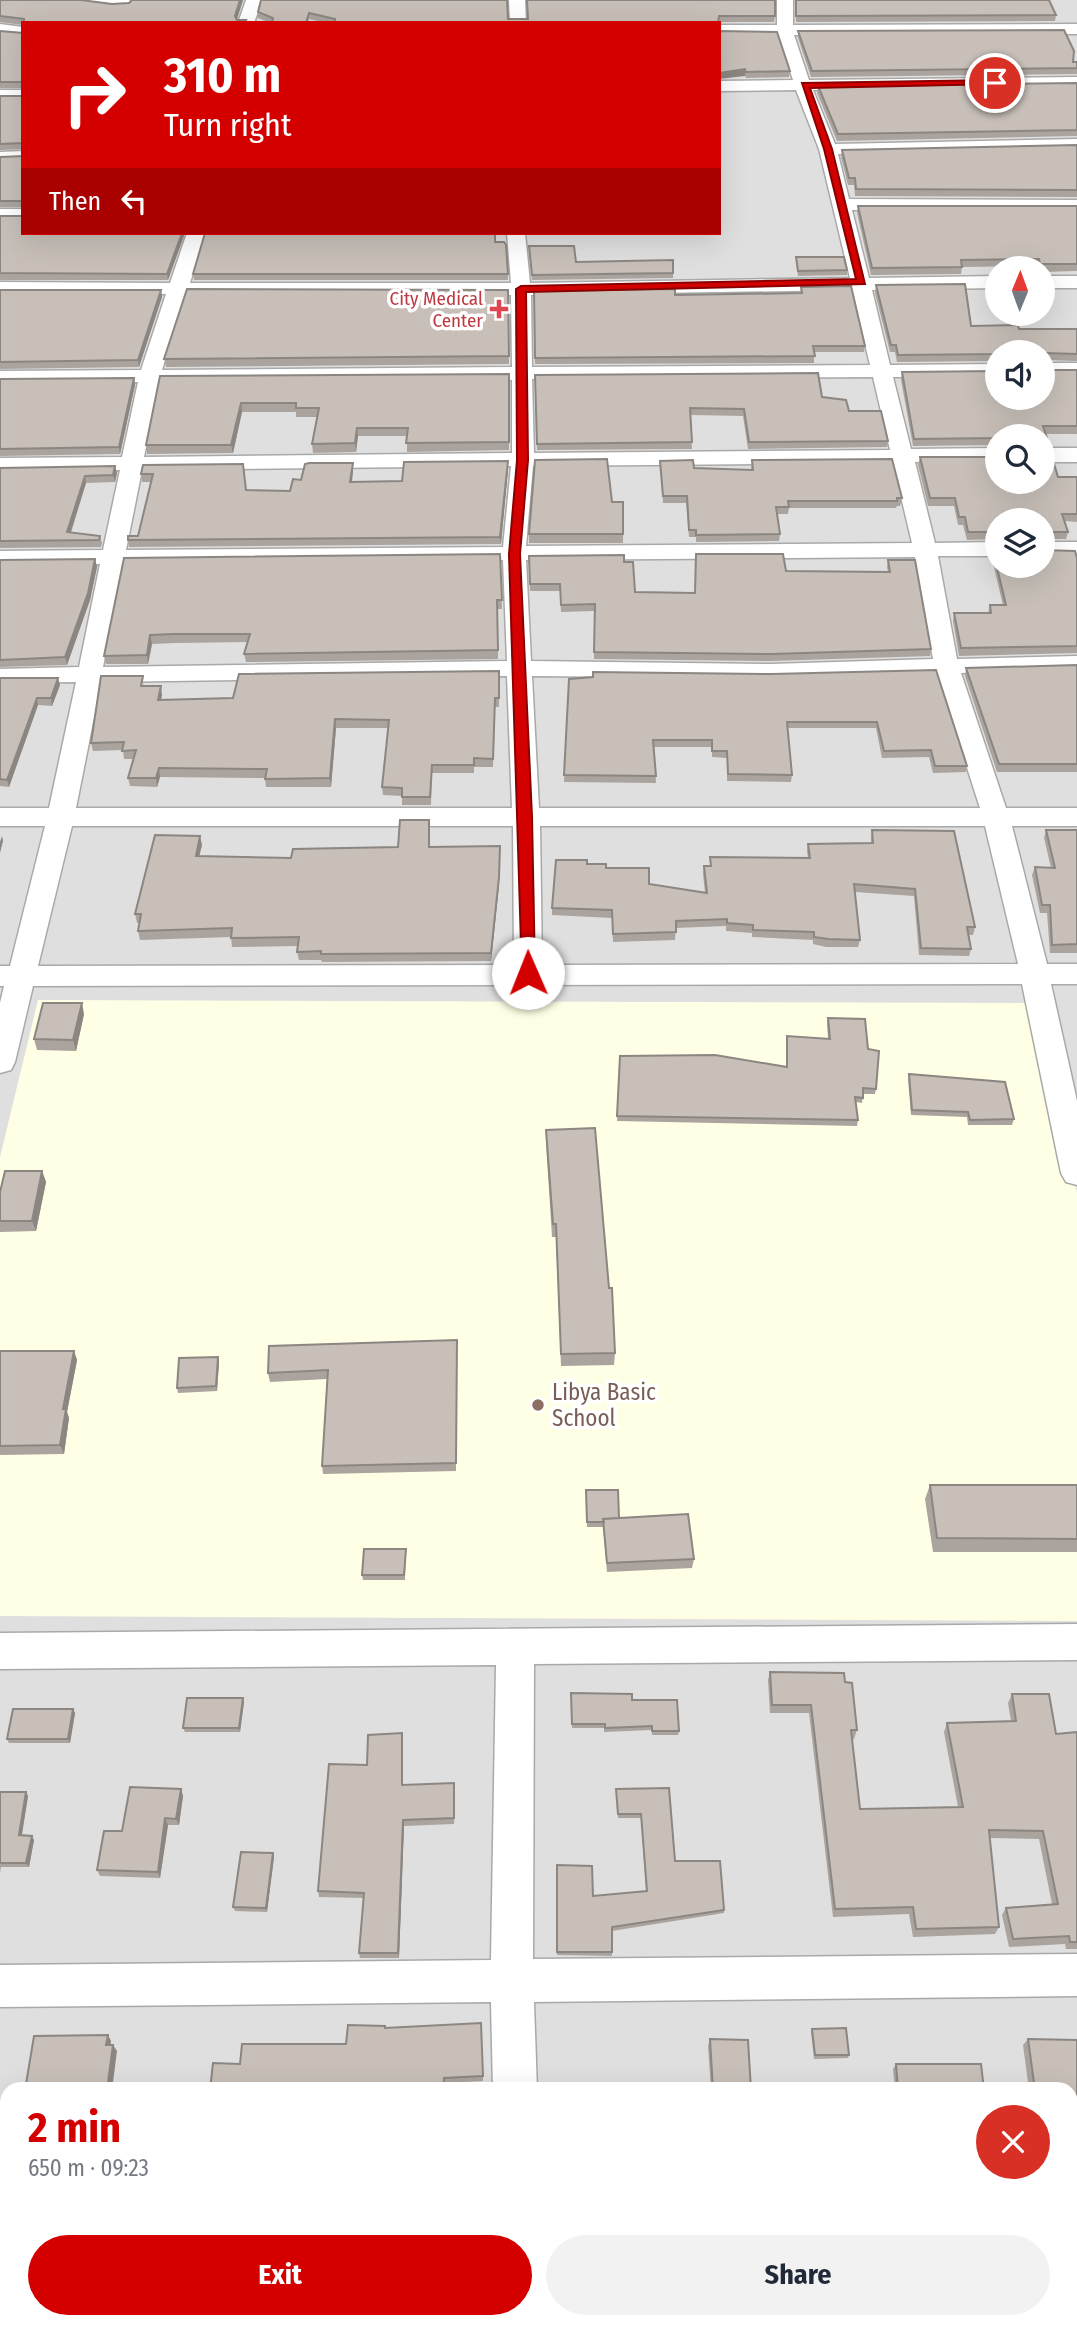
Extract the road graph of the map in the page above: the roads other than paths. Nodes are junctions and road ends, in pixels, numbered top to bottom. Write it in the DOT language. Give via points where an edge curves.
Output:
graph roads {
  1 [pos="80,0"];
  2 [pos="254,0"];
  3 [pos="517,0"];
  4 [pos="785,0"];
  5 [pos="126,4"];
  6 [pos="247,21"];
  7 [pos="519,21"];
  8 [pos="0,29"];
  9 [pos="1077,29"];
  10 [pos="721,30"];
  11 [pos="785,30"];
  12 [pos="21,32"];
  13 [pos="1077,82"];
  14 [pos="805,85"];
  15 [pos="721,86"];
  16 [pos="21,94"];
  17 [pos="0,95"];
  18 [pos="1077,144"];
  19 [pos="828,149"];
  20 [pos="21,156"];
  21 [pos="0,157"];
  22 [pos="841,204"];
  23 [pos="1077,205"];
  24 [pos="0,215"];
  25 [pos="21,215"];
  26 [pos="195,235"];
  27 [pos="516,235"];
  28 [pos="861,282"];
  29 [pos="985,282"];
  30 [pos="1055,282"];
  31 [pos="1077,282"];
  32 [pos="177,287"];
  33 [pos="0,288"];
  34 [pos="521,289"];
  35 [pos="1055,369"];
  36 [pos="1077,369"];
  37 [pos="883,370"];
  38 [pos="985,370"];
  39 [pos="522,372"];
  40 [pos="150,374"];
  41 [pos="0,377"];
  42 [pos="1077,454"];
  43 [pos="985,455"];
  44 [pos="1055,455"];
  45 [pos="901,456"];
  46 [pos="523,460"];
  47 [pos="130,464"];
  48 [pos="0,465"];
  49 [pos="985,549"];
  50 [pos="1055,549"];
  51 [pos="1077,549"];
  52 [pos="925,550"];
  53 [pos="514,554"];
  54 [pos="112,557"];
  55 [pos="0,558"];
  56 [pos="1077,663"];
  57 [pos="946,665"];
  58 [pos="519,668"];
  59 [pos="0,676"];
  60 [pos="90,676"];
  61 [pos="0,817"];
  62 [pos="61,817"];
  63 [pos="526,817"];
  64 [pos="996,817"];
  65 [pos="1077,817"];
  66 [pos="528,973"];
  67 [pos="1077,974"];
  68 [pos="1035,975"];
  69 [pos="10,976"];
  70 [pos="0,1062"];
  71 [pos="1075,1155"];
  72 [pos="1077,1642"];
  73 [pos="515,1648"];
  74 [pos="0,1651"];
  75 [pos="1077,1975"];
  76 [pos="512,1980"];
  77 [pos="0,1986"];
  78 [pos="515,2082"];
  1 -- 5 [label="street"];
  2 -- 6 [label="street"];
  3 -- 7 [label="street"];
  4 -- 11 [label="street"];
  8 -- 12 [label="street"];
  9 -- 11 [label="street"];
  10 -- 11 [label="street"];
  11 -- 14 [label="street"];
  13 -- 14 [label="street"];
  14 -- 15 [label="street"];
  14 -- 19 [label="street"];
  16 -- 17 [label="street"];
  18 -- 19 [label="street"];
  19 -- 22 [label="street"];
  20 -- 21 [label="street"];
  22 -- 23 [label="street"];
  22 -- 28 [label="street"];
  24 -- 25 [label="street"];
  26 -- 32 [label="street"];
  27 -- 34 [label="street"];
  28 -- 29 [label="street"];
  28 -- 34 [label="street"];
  28 -- 37 [label="street"];
  30 -- 31 [label="street"];
  32 -- 33 [label="street"];
  32 -- 34 [label="street"];
  32 -- 40 [label="street"];
  34 -- 39 [label="street"];
  35 -- 36 [label="street"];
  37 -- 38 [label="street"];
  37 -- 39 [label="street"];
  37 -- 45 [label="street"];
  39 -- 40 [label="street"];
  39 -- 46 [label="street"];
  40 -- 41 [label="street"];
  40 -- 47 [label="street"];
  42 -- 44 [label="street"];
  43 -- 45 [label="street"];
  45 -- 46 [label="street"];
  45 -- 52 [label="street"];
  46 -- 47 [label="street"];
  46 -- 53 [label="street"];
  47 -- 48 [label="street"];
  47 -- 54 [label="street"];
  49 -- 52 [label="street"];
  50 -- 51 [label="street"];
  52 -- 53 [label="street"];
  52 -- 57 [label="street"];
  53 -- 54 [label="street"];
  53 -- 58 [label="street"];
  54 -- 55 [label="street"];
  54 -- 60 [label="street"];
  56 -- 57 [label="street"];
  57 -- 58 [label="street" via="771,671"];
  57 -- 64 [label="street"];
  58 -- 60 [label="street"];
  58 -- 63 [label="street"];
  59 -- 60 [label="street"];
  60 -- 62 [label="street"];
  61 -- 62 [label="street"];
  62 -- 63 [label="street"];
  62 -- 69 [label="street"];
  63 -- 64 [label="street"];
  63 -- 66 [label="street"];
  64 -- 65 [label="street"];
  64 -- 68 [label="street"];
  66 -- 68 [label="street"];
  66 -- 69 [label="street"];
  67 -- 68 [label="street"];
  68 -- 71 [label="street"];
  69 -- 70 [label="street"];
  72 -- 73 [label="street"];
  73 -- 74 [label="street"];
  73 -- 76 [label="street"];
  75 -- 76 [label="street"];
  76 -- 77 [label="street"];
  76 -- 78 [label="street"];
}
